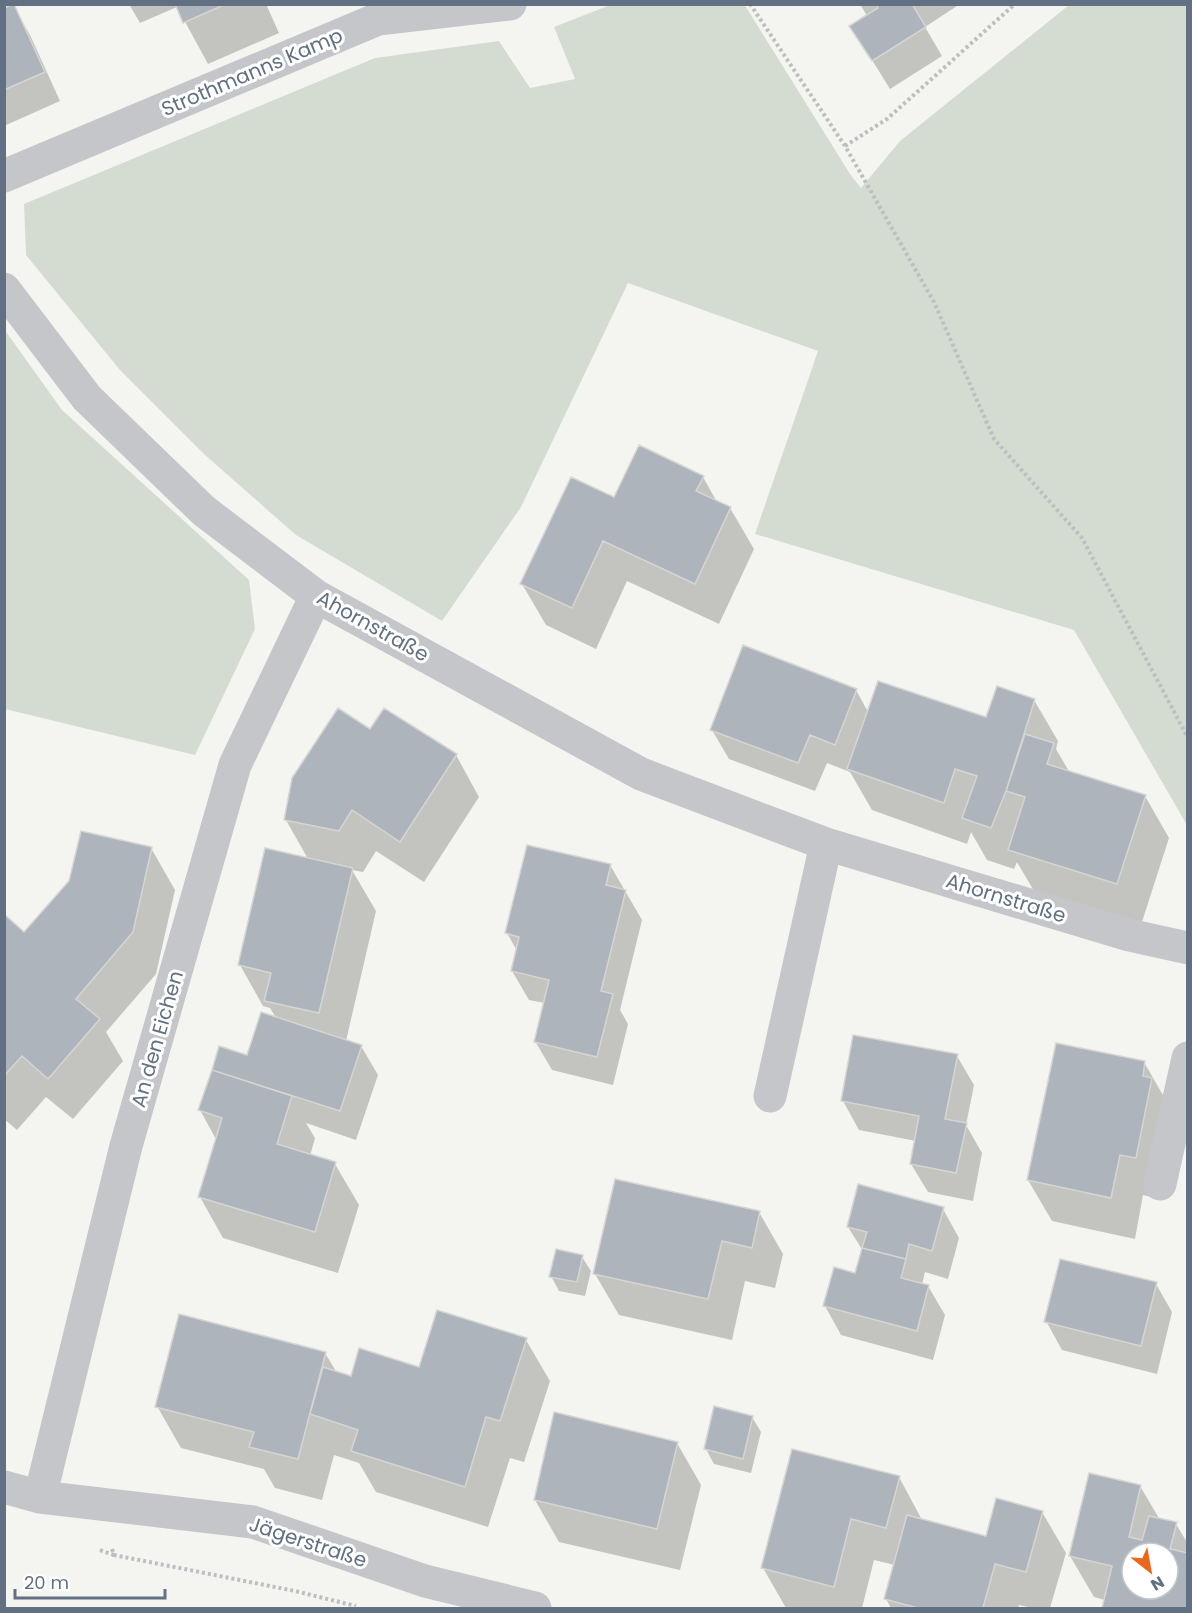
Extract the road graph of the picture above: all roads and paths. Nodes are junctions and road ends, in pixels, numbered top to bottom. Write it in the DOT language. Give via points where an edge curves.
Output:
graph roads {
  1 [pos="510,4"];
  2 [pos="750,4"];
  3 [pos="1015,4"];
  4 [pos="845,146"];
  5 [pos="4,176"];
  6 [pos="4,289"];
  7 [pos="316,596"];
  8 [pos="1188,738"];
  9 [pos="826,844"];
  10 [pos="1188,948"];
  11 [pos="1188,1058"];
  12 [pos="770,1096"];
  13 [pos="1160,1184"];
  14 [pos="4,1487"];
  15 [pos="40,1497"];
  16 [pos="95,1503"];
  17 [pos="366,1608"];
  18 [pos="535,1608"];
  1 -- 5 [label="street, Strothmanns Kamp" via="378,20"];
  2 -- 4 [label="path"];
  3 -- 4 [label="path" via="887,119"];
  4 -- 8 [label="path" via="934,302 994,439 1082,538"];
  6 -- 7 [label="street, Ahornstraße" via="87,398 204,511"];
  7 -- 9 [label="street, Ahornstraße" via="641,774"];
  7 -- 15 [label="street, An den Eichen" via="235,765 126,1146"];
  9 -- 10 [label="street, Ahornstraße" via="1130,935"];
  9 -- 12 [label="street"];
  11 -- 13 [label="street"];
  14 -- 15 [label="street, Jägerstraße"];
  15 -- 16 [label="street, Jägerstraße"];
  16 -- 17 [label="path" via="114,1555"];
  16 -- 18 [label="street, Jägerstraße" via="253,1522 425,1581"];
}
